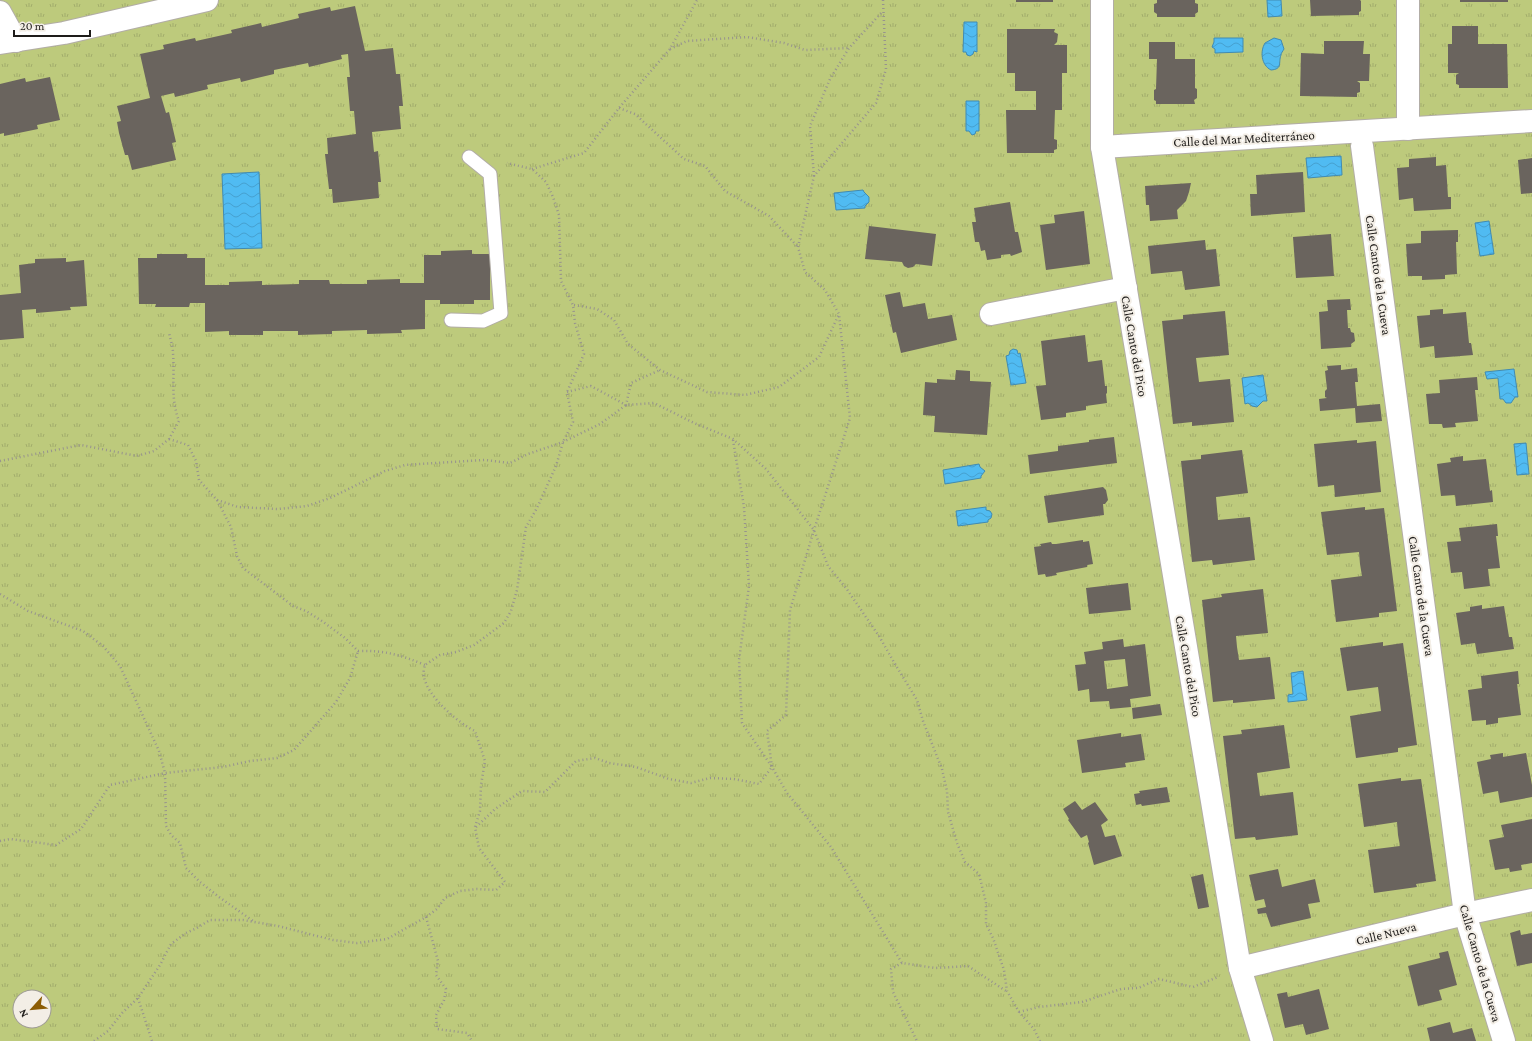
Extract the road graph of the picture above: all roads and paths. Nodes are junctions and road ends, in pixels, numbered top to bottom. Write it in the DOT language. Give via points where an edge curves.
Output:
graph roads {
  1 [pos="207,0"];
  2 [pos="697,0"];
  3 [pos="883,0"];
  4 [pos="1102,0"];
  5 [pos="1408,0"];
  6 [pos="883,11"];
  7 [pos="0,12"];
  8 [pos="8,42"];
  9 [pos="849,48"];
  10 [pos="670,49"];
  11 [pos="619,108"];
  12 [pos="1532,121"];
  13 [pos="1408,129"];
  14 [pos="1362,146"];
  15 [pos="1102,147"];
  16 [pos="470,157"];
  17 [pos="532,169"];
  18 [pos="814,176"];
  19 [pos="798,247"];
  20 [pos="1126,288"];
  21 [pos="573,305"];
  22 [pos="839,314"];
  23 [pos="991,314"];
  24 [pos="451,320"];
  25 [pos="169,332"];
  26 [pos="660,370"];
  27 [pos="567,392"];
  28 [pos="626,405"];
  29 [pos="169,439"];
  30 [pos="733,439"];
  31 [pos="563,442"];
  32 [pos="0,461"];
  33 [pos="217,500"];
  34 [pos="814,530"];
  35 [pos="0,594"];
  36 [pos="358,651"];
  37 [pos="425,665"];
  38 [pos="772,768"];
  39 [pos="165,773"];
  40 [pos="475,828"];
  41 [pos="0,841"];
  42 [pos="1532,900"];
  43 [pos="1465,914"];
  44 [pos="426,917"];
  45 [pos="255,922"];
  46 [pos="902,963"];
  47 [pos="1240,968"];
  48 [pos="1006,991"];
  49 [pos="138,998"];
  50 [pos="1019,1012"];
  51 [pos="94,1041"];
  52 [pos="152,1041"];
  53 [pos="472,1041"];
  54 [pos="917,1041"];
  55 [pos="1040,1041"];
  56 [pos="1262,1041"];
  57 [pos="1504,1041"];
  1 -- 8 [label="street"];
  2 -- 10 [label="path"];
  3 -- 6 [label="path"];
  4 -- 15 [label="street"];
  5 -- 13 [label="street"];
  6 -- 9 [label="path"];
  6 -- 18 [label="path" via="886,69 876,103"];
  7 -- 8 [label="street"];
  9 -- 10 [label="path" via="805,50 784,42 747,37 687,40"];
  9 -- 18 [label="path" via="830,79 810,126"];
  10 -- 11 [label="path"];
  11 -- 17 [label="path" via="584,153"];
  11 -- 19 [label="path" via="635,114 684,159 705,166 725,191 769,216"];
  12 -- 13 [label="street, Calle del Mar Mediterráneo"];
  13 -- 15 [label="street, Calle del Mar Mediterráneo"];
  14 -- 43 [label="street, Calle Canto de la Cueva"];
  15 -- 20 [label="street, Calle Canto del Pico"];
  16 -- 17 [label="path"];
  16 -- 24 [label="lane" via="490,174 501,313 483,321"];
  17 -- 21 [label="path" via="546,182 559,215 561,281"];
  18 -- 19 [label="path"];
  19 -- 22 [label="path" via="805,272 825,290"];
  20 -- 23 [label="street, Calle Canto del Pico"];
  20 -- 47 [label="street, Calle Canto del Pico"];
  21 -- 26 [label="path" via="597,309 614,320 628,344"];
  21 -- 27 [label="path" via="584,354"];
  22 -- 26 [label="path" via="819,357 778,386 745,395 707,392"];
  22 -- 34 [label="path" via="850,418"];
  25 -- 29 [label="path" via="173,353 174,409 179,421"];
  26 -- 28 [label="path" via="631,383"];
  27 -- 28 [label="path" via="591,386"];
  27 -- 31 [label="path" via="573,422"];
  28 -- 30 [label="path" via="654,403"];
  28 -- 31 [label="path" via="600,424"];
  29 -- 32 [label="path" via="154,451 137,456 81,445"];
  29 -- 33 [label="path" via="188,445 196,461 199,480"];
  30 -- 34 [label="path" via="766,469"];
  30 -- 38 [label="path" via="744,507 749,586 739,660 742,724"];
  31 -- 33 [label="path" via="510,463 485,460 406,465 385,471 308,506 257,508"];
  31 -- 37 [label="path" via="556,466 526,527 517,590 511,611 504,623 474,645 440,655"];
  33 -- 36 [label="path" via="231,527 237,556 243,568 293,606 322,620"];
  34 -- 38 [label="path" via="790,610 786,715 767,731"];
  34 -- 48 [label="path" via="828,566 879,636 917,700 942,769 948,812 957,844 965,862 979,874 986,903 986,924 1004,970"];
  35 -- 39 [label="path" via="28,611 83,631 103,646 120,666 159,751"];
  36 -- 37 [label="path" via="397,654"];
  36 -- 39 [label="path" via="350,678 336,702 294,750 276,758"];
  37 -- 40 [label="path" via="424,677 435,699 465,726 475,731 482,750 485,761 480,811"];
  38 -- 40 [label="path" via="759,784 734,778 710,778 691,783 669,780 636,767 595,758 576,762 545,792 522,791 495,809"];
  38 -- 46 [label="path" via="787,794 831,847"];
  39 -- 41 [label="path" via="110,784 81,829 56,845 10,839"];
  39 -- 45 [label="path" via="166,826 170,835 180,843 186,868 219,897"];
  40 -- 44 [label="path" via="479,848 505,882 496,890 460,891 445,898 437,909"];
  42 -- 43 [label="street, Calle Nueva"];
  43 -- 47 [label="street, Calle Nueva"];
  43 -- 57 [label="street, Calle Canto de la Cueva"];
  44 -- 45 [label="path" via="387,939 357,943"];
  44 -- 53 [label="path" via="438,961 436,975 446,989 444,1000 436,1015 436,1029 467,1033"];
  45 -- 49 [label="path" via="210,920 186,933 171,944"];
  46 -- 48 [label="path" via="936,968 968,966"];
  46 -- 54 [label="path" via="891,969 893,992"];
  47 -- 50 [label="path" via="1193,987 1159,979 1138,988 1121,990 1082,1002"];
  47 -- 56 [label="street, Calle Canto del Pico"];
  48 -- 50 [label="path"];
  49 -- 51 [label="path" via="108,1031"];
  49 -- 52 [label="path"];
  50 -- 55 [label="path" via="1034,1029"];
}
